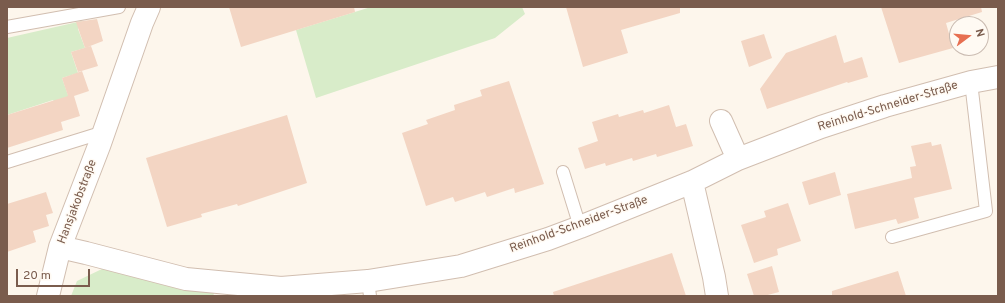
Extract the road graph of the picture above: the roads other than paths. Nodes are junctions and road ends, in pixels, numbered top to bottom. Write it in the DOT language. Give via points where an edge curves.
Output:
graph roads {
  1 [pos="120,7"];
  2 [pos="149,7"];
  3 [pos="7,27"];
  4 [pos="998,77"];
  5 [pos="971,82"];
  6 [pos="721,121"];
  7 [pos="104,132"];
  8 [pos="738,160"];
  9 [pos="7,162"];
  10 [pos="563,172"];
  11 [pos="692,182"];
  12 [pos="580,227"];
  13 [pos="892,237"];
  14 [pos="60,248"];
  15 [pos="369,289"];
  16 [pos="48,296"];
  17 [pos="717,296"];
  1 -- 3 [label="lane"];
  2 -- 7 [label="street, Hansjakobstraße"];
  4 -- 5 [label="street, Reinhold-Schneider-Straße"];
  5 -- 8 [label="street, Reinhold-Schneider-Straße" via="828,124"];
  5 -- 13 [label="lane, Reinhold-Schneider-Straße" via="986,212"];
  6 -- 8 [label="street"];
  7 -- 9 [label="lane"];
  7 -- 14 [label="street, Hansjakobstraße"];
  8 -- 11 [label="street, Reinhold-Schneider-Straße"];
  10 -- 12 [label="lane"];
  11 -- 12 [label="street, Reinhold-Schneider-Straße"];
  11 -- 17 [label="street"];
  12 -- 15 [label="street, Reinhold-Schneider-Straße" via="461,266"];
  14 -- 15 [label="street, Reinhold-Schneider-Straße" via="186,279 280,288"];
  14 -- 16 [label="street, Hansjakobstraße"];
}
